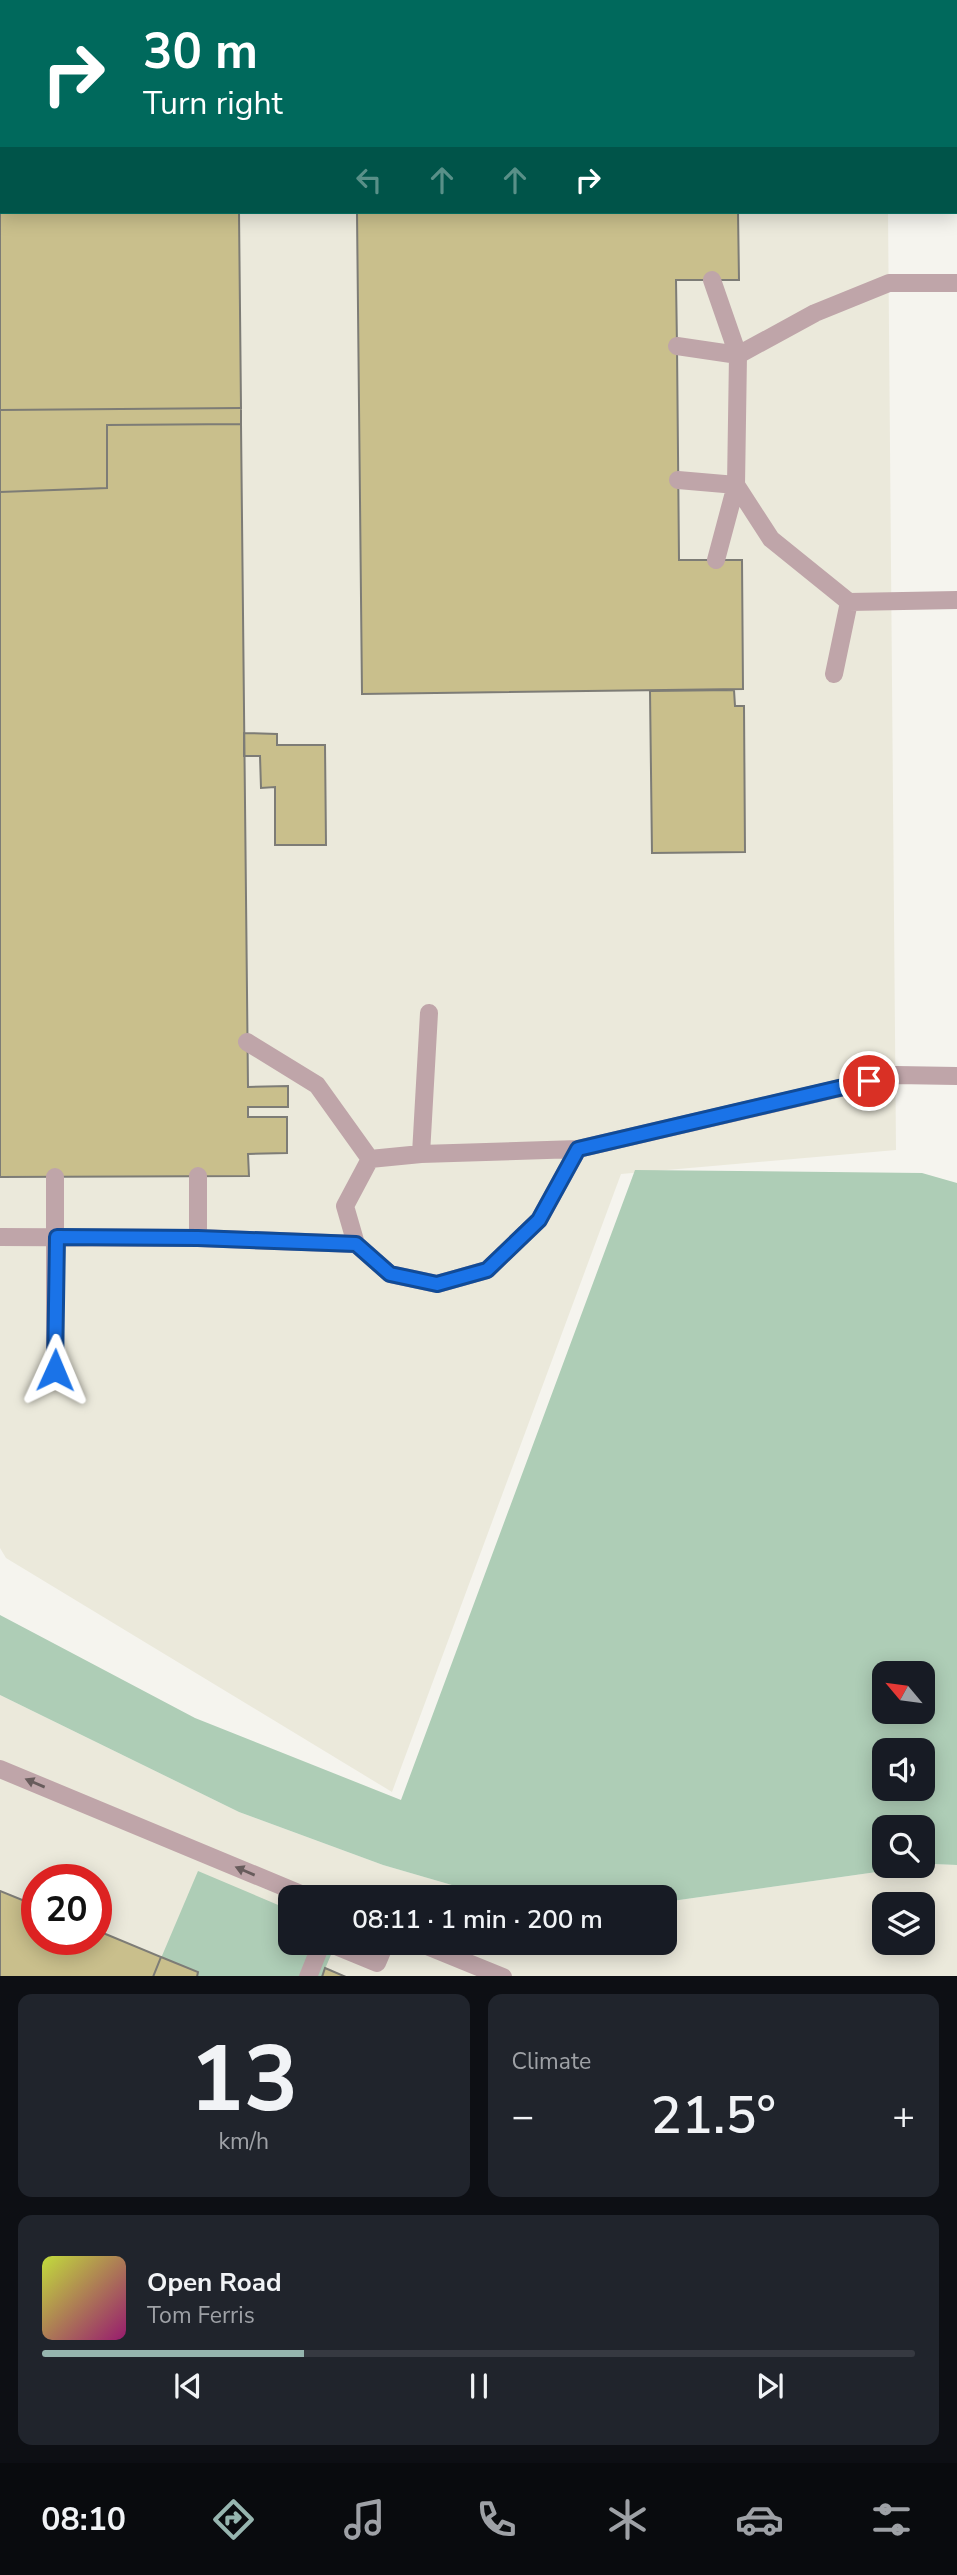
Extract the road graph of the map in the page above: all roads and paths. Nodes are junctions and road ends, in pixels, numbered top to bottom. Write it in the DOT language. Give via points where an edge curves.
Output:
graph roads {
  1 [pos="712,280"];
  2 [pos="957,283"];
  3 [pos="677,346"];
  4 [pos="738,355"];
  5 [pos="678,480"];
  6 [pos="736,485"];
  7 [pos="716,560"];
  8 [pos="957,600"];
  9 [pos="849,603"];
  10 [pos="834,674"];
  11 [pos="429,1013"];
  12 [pos="247,1042"];
  13 [pos="957,1076"];
  14 [pos="578,1149"];
  15 [pos="421,1154"];
  16 [pos="370,1159"];
  17 [pos="198,1176"];
  18 [pos="55,1177"];
  19 [pos="0,1237"];
  20 [pos="57,1237"];
  21 [pos="198,1238"];
  22 [pos="356,1244"];
  23 [pos="55,1370"];
  24 [pos="0,1769"];
  25 [pos="279,1885"];
  26 [pos="318,1955"];
  27 [pos="357,1955"];
  28 [pos="380,1955"];
  29 [pos="449,1955"];
  30 [pos="495,1974"];
  31 [pos="308,1976"];
  1 -- 4 [label="lane"];
  2 -- 4 [label="lane" via="889,283 815,313"];
  3 -- 4 [label="lane"];
  4 -- 6 [label="lane"];
  5 -- 6 [label="lane"];
  6 -- 7 [label="lane"];
  6 -- 9 [label="lane" via="771,539"];
  8 -- 9 [label="lane"];
  9 -- 10 [label="lane"];
  11 -- 15 [label="lane"];
  12 -- 16 [label="lane" via="317,1084"];
  13 -- 14 [label="lane" via="896,1075"];
  14 -- 15 [label="lane"];
  14 -- 22 [label="lane" via="539,1220 487,1270 437,1284 390,1274"];
  15 -- 16 [label="lane"];
  16 -- 22 [label="lane" via="345,1206"];
  17 -- 21 [label="lane"];
  18 -- 20 [label="lane"];
  19 -- 20 [label="lane"];
  20 -- 21 [label="lane"];
  20 -- 23 [label="lane"];
  21 -- 22 [label="lane"];
  25 -- 24 [label="lane, one-way"];
  26 -- 31 [label="lane"];
  27 -- 28 [label="lane" via="377,1963"];
  29 -- 30 [label="lane"];
}
